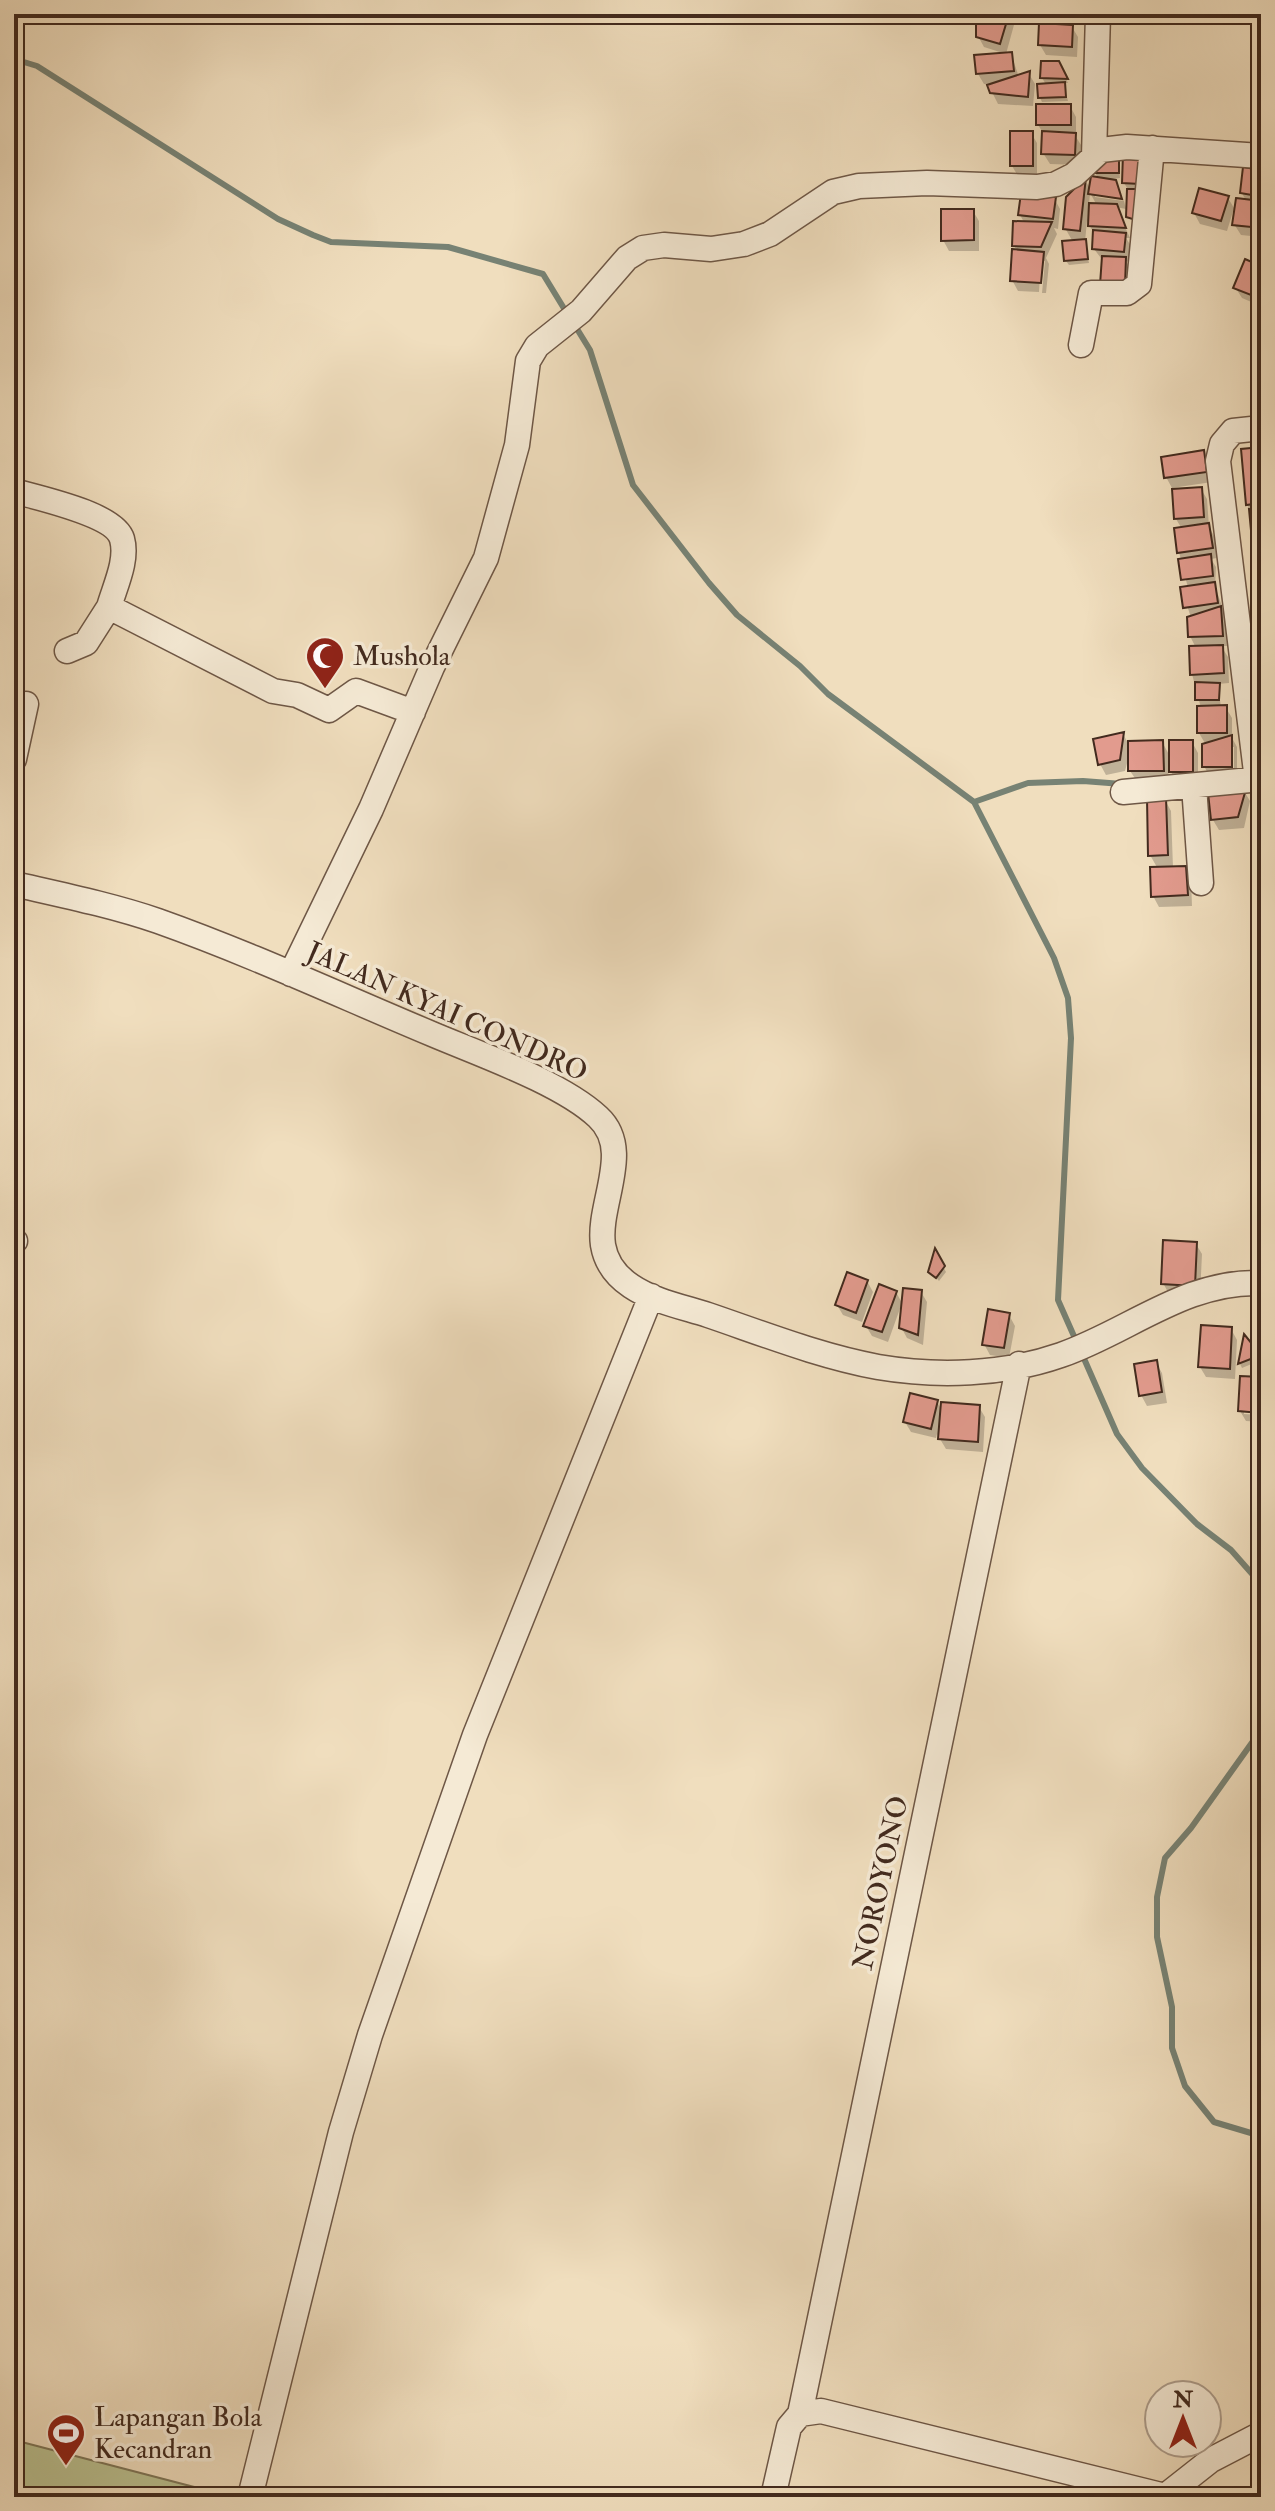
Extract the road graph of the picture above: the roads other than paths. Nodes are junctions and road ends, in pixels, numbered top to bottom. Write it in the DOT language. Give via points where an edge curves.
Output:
graph roads {
  1 [pos="1098,14"];
  2 [pos="1152,148"];
  3 [pos="1094,156"];
  4 [pos="1261,156"];
  5 [pos="1081,345"];
  6 [pos="1261,428"];
  7 [pos="14,491"];
  8 [pos="109,607"];
  9 [pos="67,651"];
  10 [pos="26,704"];
  11 [pos="413,712"];
  12 [pos="14,759"];
  13 [pos="1258,774"];
  14 [pos="1194,786"];
  15 [pos="1123,792"];
  16 [pos="1201,883"];
  17 [pos="14,884"];
  18 [pos="291,974"];
  19 [pos="1261,1283"];
  20 [pos="651,1296"];
  21 [pos="1019,1364"];
  22 [pos="800,2414"];
  23 [pos="1261,2434"];
  24 [pos="250,2497"];
  25 [pos="773,2497"];
  26 [pos="1164,2497"];
  1 -- 3 [label="street"];
  2 -- 3 [label="street" via="1111,148"];
  2 -- 4 [label="street"];
  2 -- 5 [label="street" via="1139,284 1127,293 1091,293"];
  3 -- 11 [label="street" via="1056,184 859,186 833,192 770,234 744,244 711,249 664,245 643,248 627,258 528,361 517,445 486,558"];
  6 -- 13 [label="street" via="1233,431 1222,444 1218,461"];
  7 -- 8 [label="street" via="81,511 119,531 122,563"];
  8 -- 9 [label="street" via="86,643"];
  8 -- 11 [label="street" via="273,691 329,710 356,691"];
  10 -- 12 [label="street"];
  11 -- 18 [label="street"];
  13 -- 14 [label="street"];
  14 -- 15 [label="street"];
  14 -- 16 [label="street"];
  17 -- 18 [label="street, JALAN KYAI CONDRO" via="157,921"];
  18 -- 20 [label="street, JALAN KYAI CONDRO" via="490,1059 601,1119 613,1146 603,1223 606,1254 615,1273"];
  19 -- 21 [label="street, JALAN KYAI CONDRO" via="1206,1290 1061,1355"];
  20 -- 21 [label="street, JALAN KYAI CONDRO" via="878,1367 937,1374"];
  20 -- 24 [label="street" via="475,1735 370,2035"];
  21 -- 22 [label="street, NOROYONO"];
  22 -- 25 [label="street, NOROYONO" via="789,2427"];
  22 -- 26 [label="street" via="821,2411"];
  23 -- 26 [label="street" via="1211,2460"];
}
